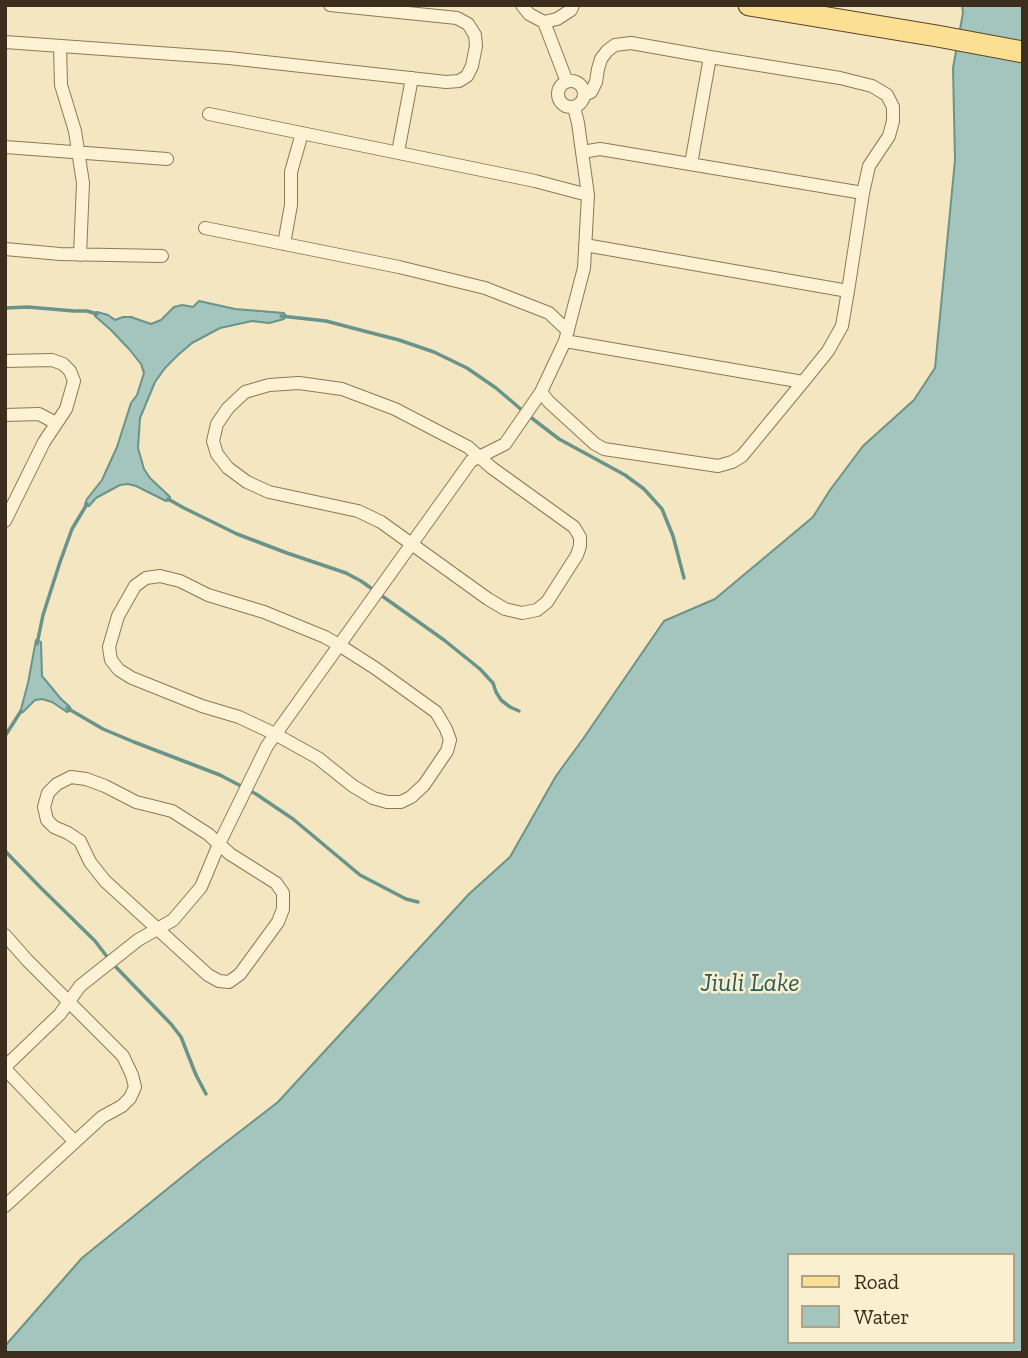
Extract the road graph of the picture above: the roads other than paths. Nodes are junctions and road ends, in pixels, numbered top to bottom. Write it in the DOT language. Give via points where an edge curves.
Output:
graph roads {
  1 [pos="330,5"];
  2 [pos="522,5"];
  3 [pos="573,5"];
  4 [pos="749,5"];
  5 [pos="544,22"];
  6 [pos="5,42"];
  7 [pos="60,46"];
  8 [pos="1023,52"];
  9 [pos="710,57"];
  10 [pos="412,78"];
  11 [pos="567,82"];
  12 [pos="584,95"];
  13 [pos="574,107"];
  14 [pos="209,114"];
  15 [pos="302,133"];
  16 [pos="5,147"];
  17 [pos="398,152"];
  18 [pos="582,152"];
  19 [pos="78,153"];
  20 [pos="167,159"];
  21 [pos="691,164"];
  22 [pos="863,193"];
  23 [pos="588,195"];
  24 [pos="205,228"];
  25 [pos="284,244"];
  26 [pos="585,245"];
  27 [pos="5,249"];
  28 [pos="80,255"];
  29 [pos="162,256"];
  30 [pos="848,291"];
  31 [pos="566,336"];
  32 [pos="5,360"];
  33 [pos="803,382"];
  34 [pos="541,392"];
  35 [pos="5,415"];
  36 [pos="56,422"];
  37 [pos="479,457"];
  38 [pos="5,521"];
  39 [pos="412,543"];
  40 [pos="339,645"];
  41 [pos="275,734"];
  42 [pos="219,844"];
  43 [pos="158,929"];
  44 [pos="5,935"];
  45 [pos="69,1001"];
  46 [pos="5,1069"];
  47 [pos="74,1141"];
  48 [pos="5,1206"];
  1 -- 10 [label="street" via="457,18 468,24 477,46 467,76 446,82"];
  2 -- 5 [label="street" via="529,15"];
  3 -- 5 [label="street" via="557,19"];
  4 -- 8 [label="main road"];
  5 -- 11 [label="street"];
  6 -- 7 [label="street"];
  7 -- 10 [label="street"];
  7 -- 19 [label="street" via="61,85"];
  9 -- 12 [label="street" via="631,44 615,46 601,59 596,82"];
  9 -- 21 [label="street"];
  9 -- 22 [label="street" via="840,78 887,95 893,121 889,136 869,166"];
  10 -- 17 [label="street"];
  11 -- 12 [label="street" via="579,84"];
  11 -- 13 [label="street" via="560,87 559,99"];
  12 -- 13 [label="street"];
  13 -- 18 [label="street"];
  14 -- 15 [label="street"];
  15 -- 17 [label="street"];
  15 -- 25 [label="street" via="291,172"];
  16 -- 19 [label="street"];
  17 -- 23 [label="street"];
  18 -- 21 [label="street" via="600,149"];
  18 -- 23 [label="street"];
  19 -- 20 [label="street"];
  19 -- 28 [label="street" via="83,183"];
  21 -- 22 [label="street"];
  22 -- 30 [label="street"];
  23 -- 26 [label="street"];
  24 -- 25 [label="street"];
  25 -- 31 [label="street" via="485,288 549,313"];
  26 -- 30 [label="street"];
  26 -- 31 [label="street" via="584,268"];
  27 -- 28 [label="street"];
  28 -- 29 [label="street"];
  30 -- 33 [label="street" via="842,326"];
  31 -- 33 [label="street"];
  31 -- 34 [label="street"];
  32 -- 36 [label="street" via="52,360 70,371 74,381 71,396"];
  33 -- 34 [label="street" via="742,456 719,466 604,449"];
  34 -- 37 [label="street" via="505,444"];
  35 -- 36 [label="street" via="39,414"];
  36 -- 38 [label="street"];
  37 -- 39 [label="street" via="471,461"];
  37 -- 39 [label="street" via="574,527 580,537 577,555 547,602 522,613 505,609"];
  37 -- 39 [label="street" via="395,409 342,389 299,383 245,392 217,424 213,440 217,454 247,482 270,492 358,511"];
  39 -- 40 [label="street"];
  40 -- 41 [label="street"];
  40 -- 41 [label="street" via="436,712 450,740 424,785 401,802 373,798"];
  40 -- 41 [label="street" via="180,581 160,576 135,586 118,616 109,647 119,670"];
  41 -- 42 [label="street"];
  42 -- 43 [label="street" via="201,887 173,920"];
  42 -- 43 [label="street" via="276,883 283,893 278,922 229,982 208,975"];
  42 -- 43 [label="street" via="172,811 136,802 86,779 71,777 48,793 47,820 80,841 106,881"];
  43 -- 45 [label="street" via="80,986"];
  44 -- 45 [label="street"];
  45 -- 46 [label="street"];
  45 -- 47 [label="street" via="122,1056 135,1087 122,1106"];
  46 -- 47 [label="street"];
  47 -- 48 [label="street"];
}
